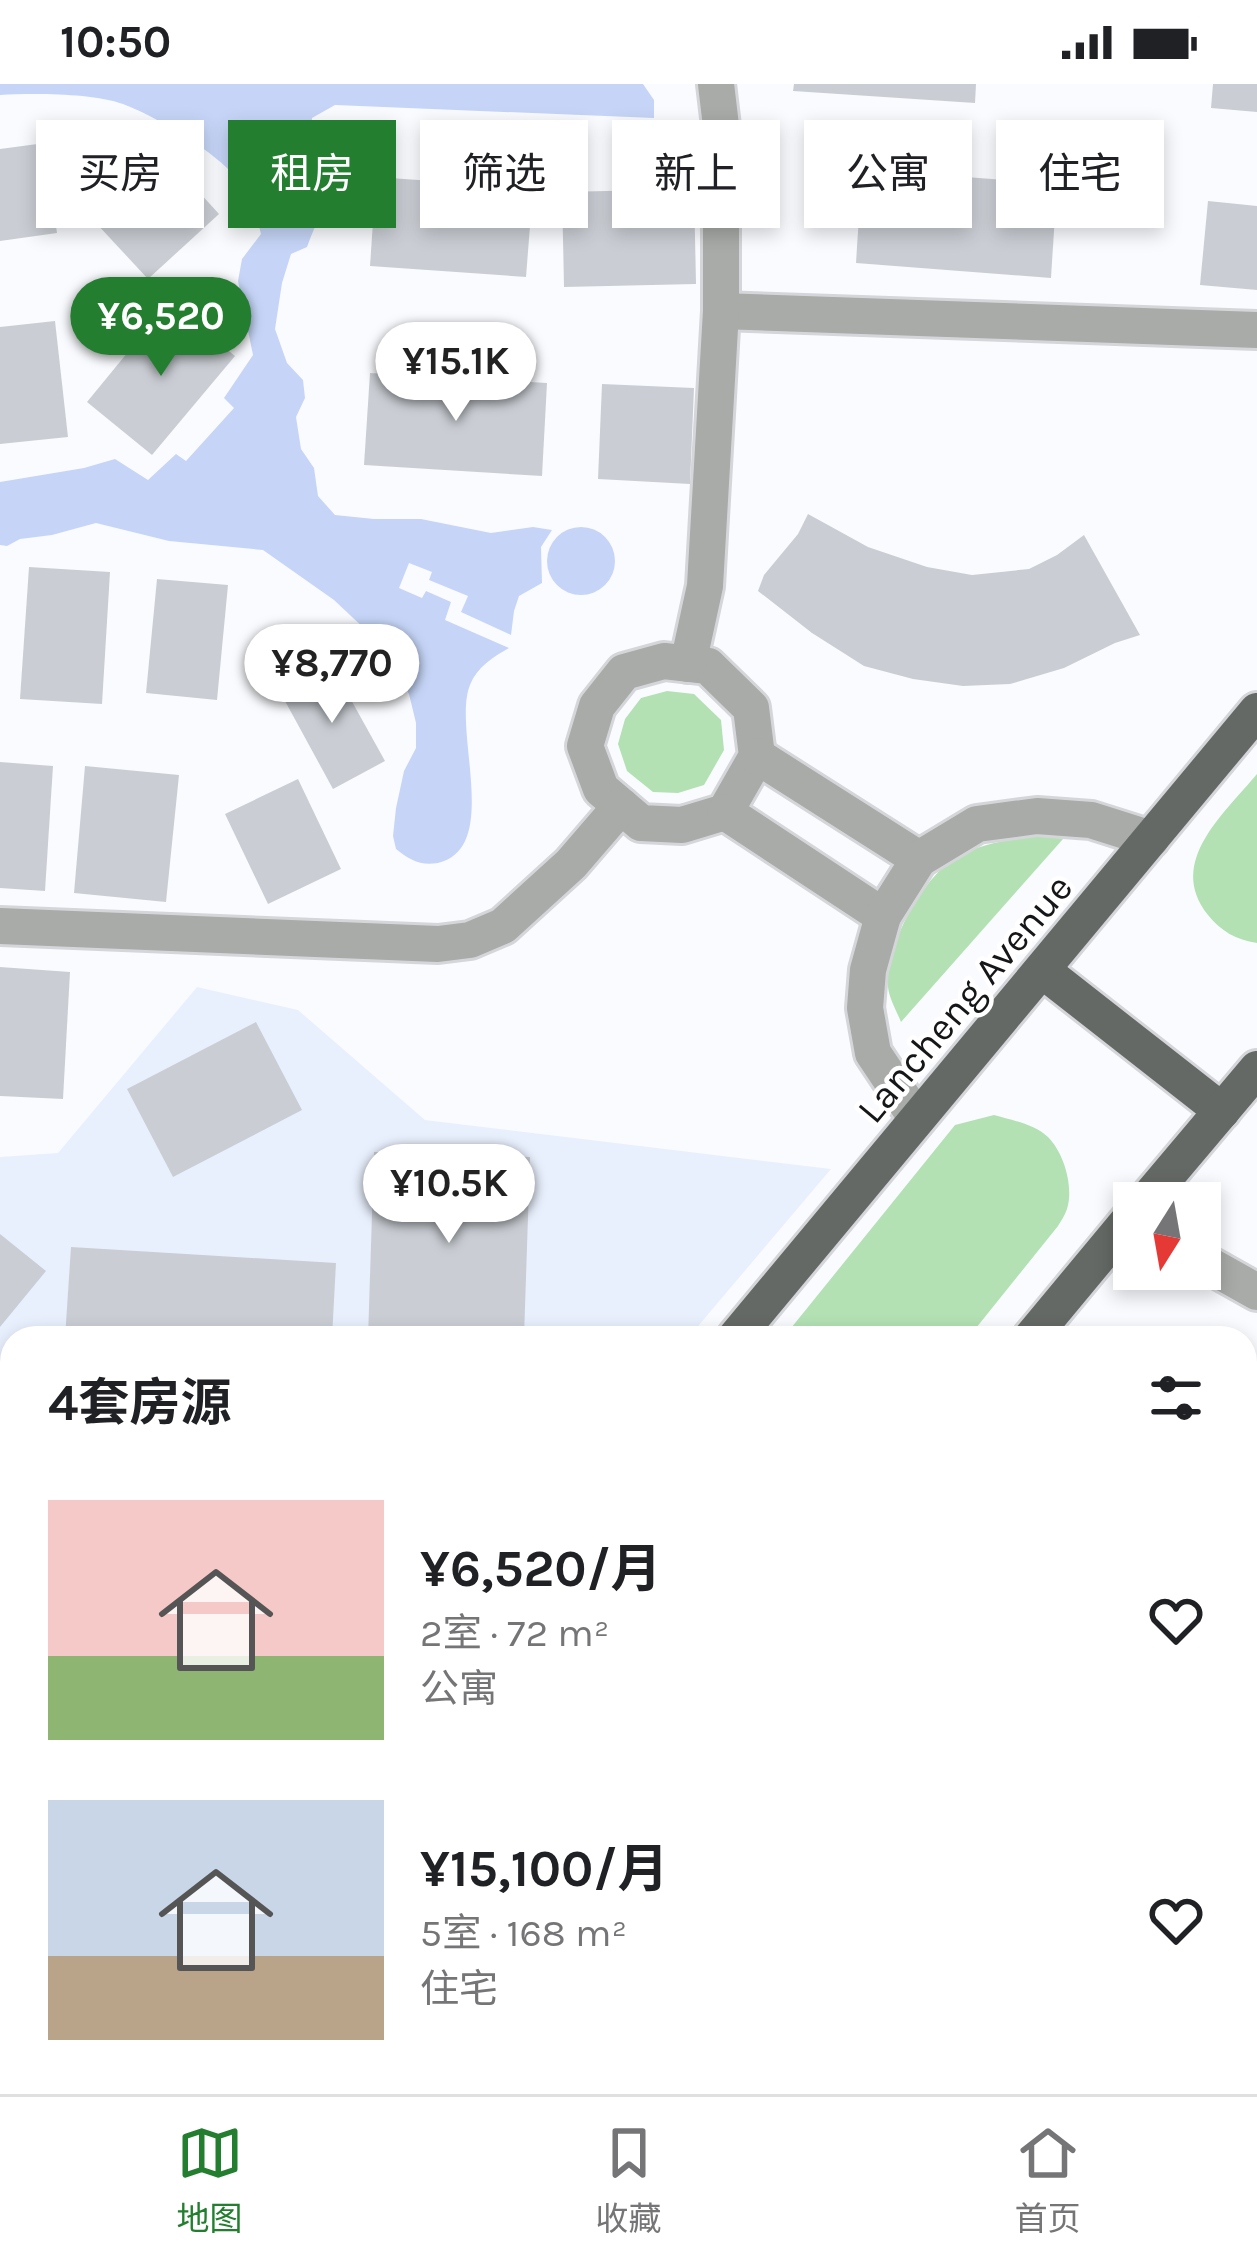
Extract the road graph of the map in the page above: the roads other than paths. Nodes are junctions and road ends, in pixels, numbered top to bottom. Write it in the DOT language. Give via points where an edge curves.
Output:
graph roads {
  1 [pos="716,84"];
  2 [pos="721,311"];
  3 [pos="1257,329"];
  4 [pos="688,664"];
  5 [pos="1257,711"];
  6 [pos="757,756"];
  7 [pos="620,806"];
  8 [pos="725,812"];
  9 [pos="1151,839"];
  10 [pos="920,859"];
  11 [pos="884,916"];
  12 [pos="0,926"];
  13 [pos="1042,970"];
  14 [pos="1257,1069"];
  15 [pos="1222,1111"];
  16 [pos="917,1119"];
  17 [pos="1163,1182"];
  18 [pos="1113,1241"];
  19 [pos="1221,1272"];
  20 [pos="1257,1292"];
  21 [pos="745,1326"];
  22 [pos="1041,1326"];
  1 -- 2 [label="street"];
  2 -- 3 [label="street"];
  2 -- 4 [label="street" via="705,586"];
  4 -- 6 [label="street" via="708,666 752,708"];
  4 -- 7 [label="street" via="624,672 597,706 585,746 601,789"];
  5 -- 9 [label="main road, Lancheng Avenue"];
  6 -- 8 [label="street"];
  6 -- 10 [label="street"];
  7 -- 8 [label="street" via="641,823 682,825"];
  7 -- 12 [label="street" via="503,926 470,940"];
  8 -- 11 [label="street"];
  9 -- 10 [label="street" via="1091,820 1037,816 977,824"];
  9 -- 13 [label="main road, Lancheng Avenue"];
  10 -- 11 [label="street"];
  11 -- 16 [label="street" via="865,1007 873,1053"];
  13 -- 15 [label="main road"];
  13 -- 16 [label="main road, Lancheng Avenue"];
  14 -- 15 [label="main road"];
  15 -- 17 [label="main road"];
  16 -- 21 [label="main road, Lancheng Avenue"];
  18 -- 22 [label="main road"];
  19 -- 20 [label="street"];
}
